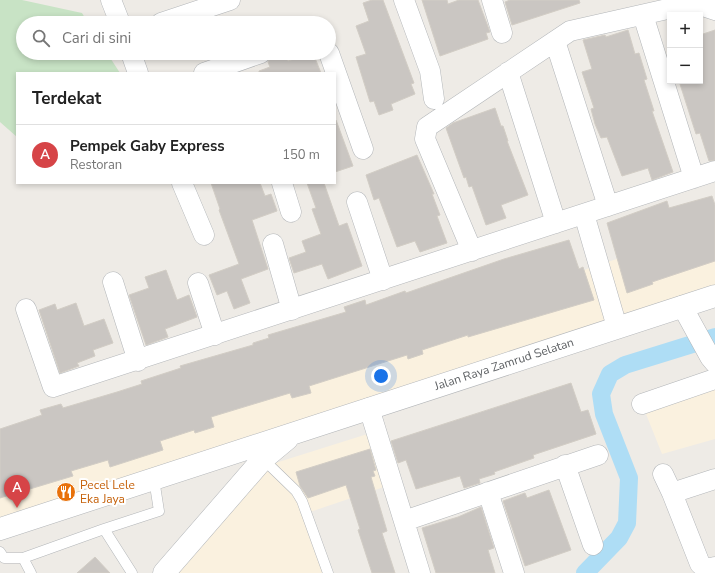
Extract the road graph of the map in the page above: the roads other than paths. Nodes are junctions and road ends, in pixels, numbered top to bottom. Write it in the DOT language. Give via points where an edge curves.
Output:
graph roads {
  1 [pos="111,0"];
  2 [pos="230,0"];
  3 [pos="404,0"];
  4 [pos="492,0"];
  5 [pos="206,4"];
  6 [pos="715,10"];
  7 [pos="643,15"];
  8 [pos="117,16"];
  9 [pos="178,16"];
  10 [pos="502,33"];
  11 [pos="555,41"];
  12 [pos="133,60"];
  13 [pos="331,60"];
  14 [pos="250,62"];
  15 [pos="138,72"];
  16 [pos="208,72"];
  17 [pos="335,72"];
  18 [pos="508,72"];
  19 [pos="336,75"];
  20 [pos="434,99"];
  21 [pos="363,148"];
  22 [pos="715,171"];
  23 [pos="694,178"];
  24 [pos="182,184"];
  25 [pos="282,184"];
  26 [pos="357,202"];
  27 [pos="608,206"];
  28 [pos="291,212"];
  29 [pos="584,214"];
  30 [pos="556,223"];
  31 [pos="204,235"];
  32 [pos="273,244"];
  33 [pos="472,251"];
  34 [pos="383,280"];
  35 [pos="113,282"];
  36 [pos="198,283"];
  37 [pos="715,296"];
  38 [pos="26,308"];
  39 [pos="292,310"];
  40 [pos="687,315"];
  41 [pos="617,327"];
  42 [pos="215,335"];
  43 [pos="138,360"];
  44 [pos="712,360"];
  45 [pos="715,379"];
  46 [pos="642,404"];
  47 [pos="369,408"];
  48 [pos="294,433"];
  49 [pos="598,455"];
  50 [pos="263,459"];
  51 [pos="565,466"];
  52 [pos="663,474"];
  53 [pos="154,479"];
  54 [pos="715,479"];
  55 [pos="488,492"];
  56 [pos="672,493"];
  57 [pos="404,521"];
  58 [pos="0,529"];
  59 [pos="104,529"];
  60 [pos="593,545"];
  61 [pos="0,552"];
  62 [pos="23,558"];
  63 [pos="715,567"];
  64 [pos="31,573"];
  65 [pos="132,573"];
  66 [pos="164,573"];
  67 [pos="328,573"];
  68 [pos="420,573"];
  69 [pos="514,573"];
  1 -- 8 [label="street"];
  2 -- 5 [label="street"];
  3 -- 20 [label="street" via="430,71"];
  4 -- 10 [label="street"];
  5 -- 9 [label="street"];
  6 -- 7 [label="street" via="694,4"];
  7 -- 11 [label="street" via="570,31"];
  7 -- 23 [label="street"];
  11 -- 18 [label="street"];
  11 -- 27 [label="street"];
  12 -- 15 [label="street"];
  13 -- 17 [label="street"];
  14 -- 16 [label="street"];
  18 -- 30 [label="street"];
  18 -- 33 [label="street" via="427,127 425,139"];
  19 -- 21 [label="street"];
  22 -- 23 [label="street"];
  23 -- 27 [label="street"];
  24 -- 31 [label="street"];
  25 -- 28 [label="street"];
  26 -- 34 [label="street"];
  27 -- 29 [label="street"];
  29 -- 30 [label="street"];
  29 -- 41 [label="street"];
  30 -- 33 [label="street"];
  32 -- 39 [label="street"];
  33 -- 34 [label="street"];
  34 -- 39 [label="street"];
  35 -- 43 [label="street"];
  36 -- 42 [label="street"];
  37 -- 40 [label="street, Jalan Raya Zamrud Selatan"];
  38 -- 43 [label="street" via="53,387"];
  39 -- 42 [label="street"];
  40 -- 41 [label="street, Jalan Raya Zamrud Selatan"];
  40 -- 44 [label="street"];
  41 -- 47 [label="street, Jalan Raya Zamrud Selatan"];
  42 -- 43 [label="street"];
  45 -- 46 [label="street"];
  47 -- 48 [label="street, Jalan Raya Zamrud Selatan"];
  47 -- 57 [label="street"];
  48 -- 50 [label="street, Jalan Raya Zamrud Selatan"];
  48 -- 53 [label="street, Jalan Raya Zamrud Selatan"];
  49 -- 51 [label="street"];
  50 -- 66 [label="street, Jalan Raya Zamrud Selatan"];
  50 -- 67 [label="lane" via="296,491 302,501"];
  51 -- 55 [label="street"];
  51 -- 60 [label="street"];
  52 -- 56 [label="street"];
  53 -- 58 [label="street, Jalan Raya Zamrud Selatan"];
  53 -- 59 [label="lane" via="159,511"];
  54 -- 56 [label="street"];
  55 -- 57 [label="street"];
  55 -- 69 [label="street"];
  56 -- 63 [label="street" via="700,564 707,569"];
  57 -- 68 [label="street"];
  59 -- 62 [label="lane"];
  59 -- 65 [label="lane"];
  61 -- 62 [label="lane" via="4,558"];
  62 -- 64 [label="lane"];
}
